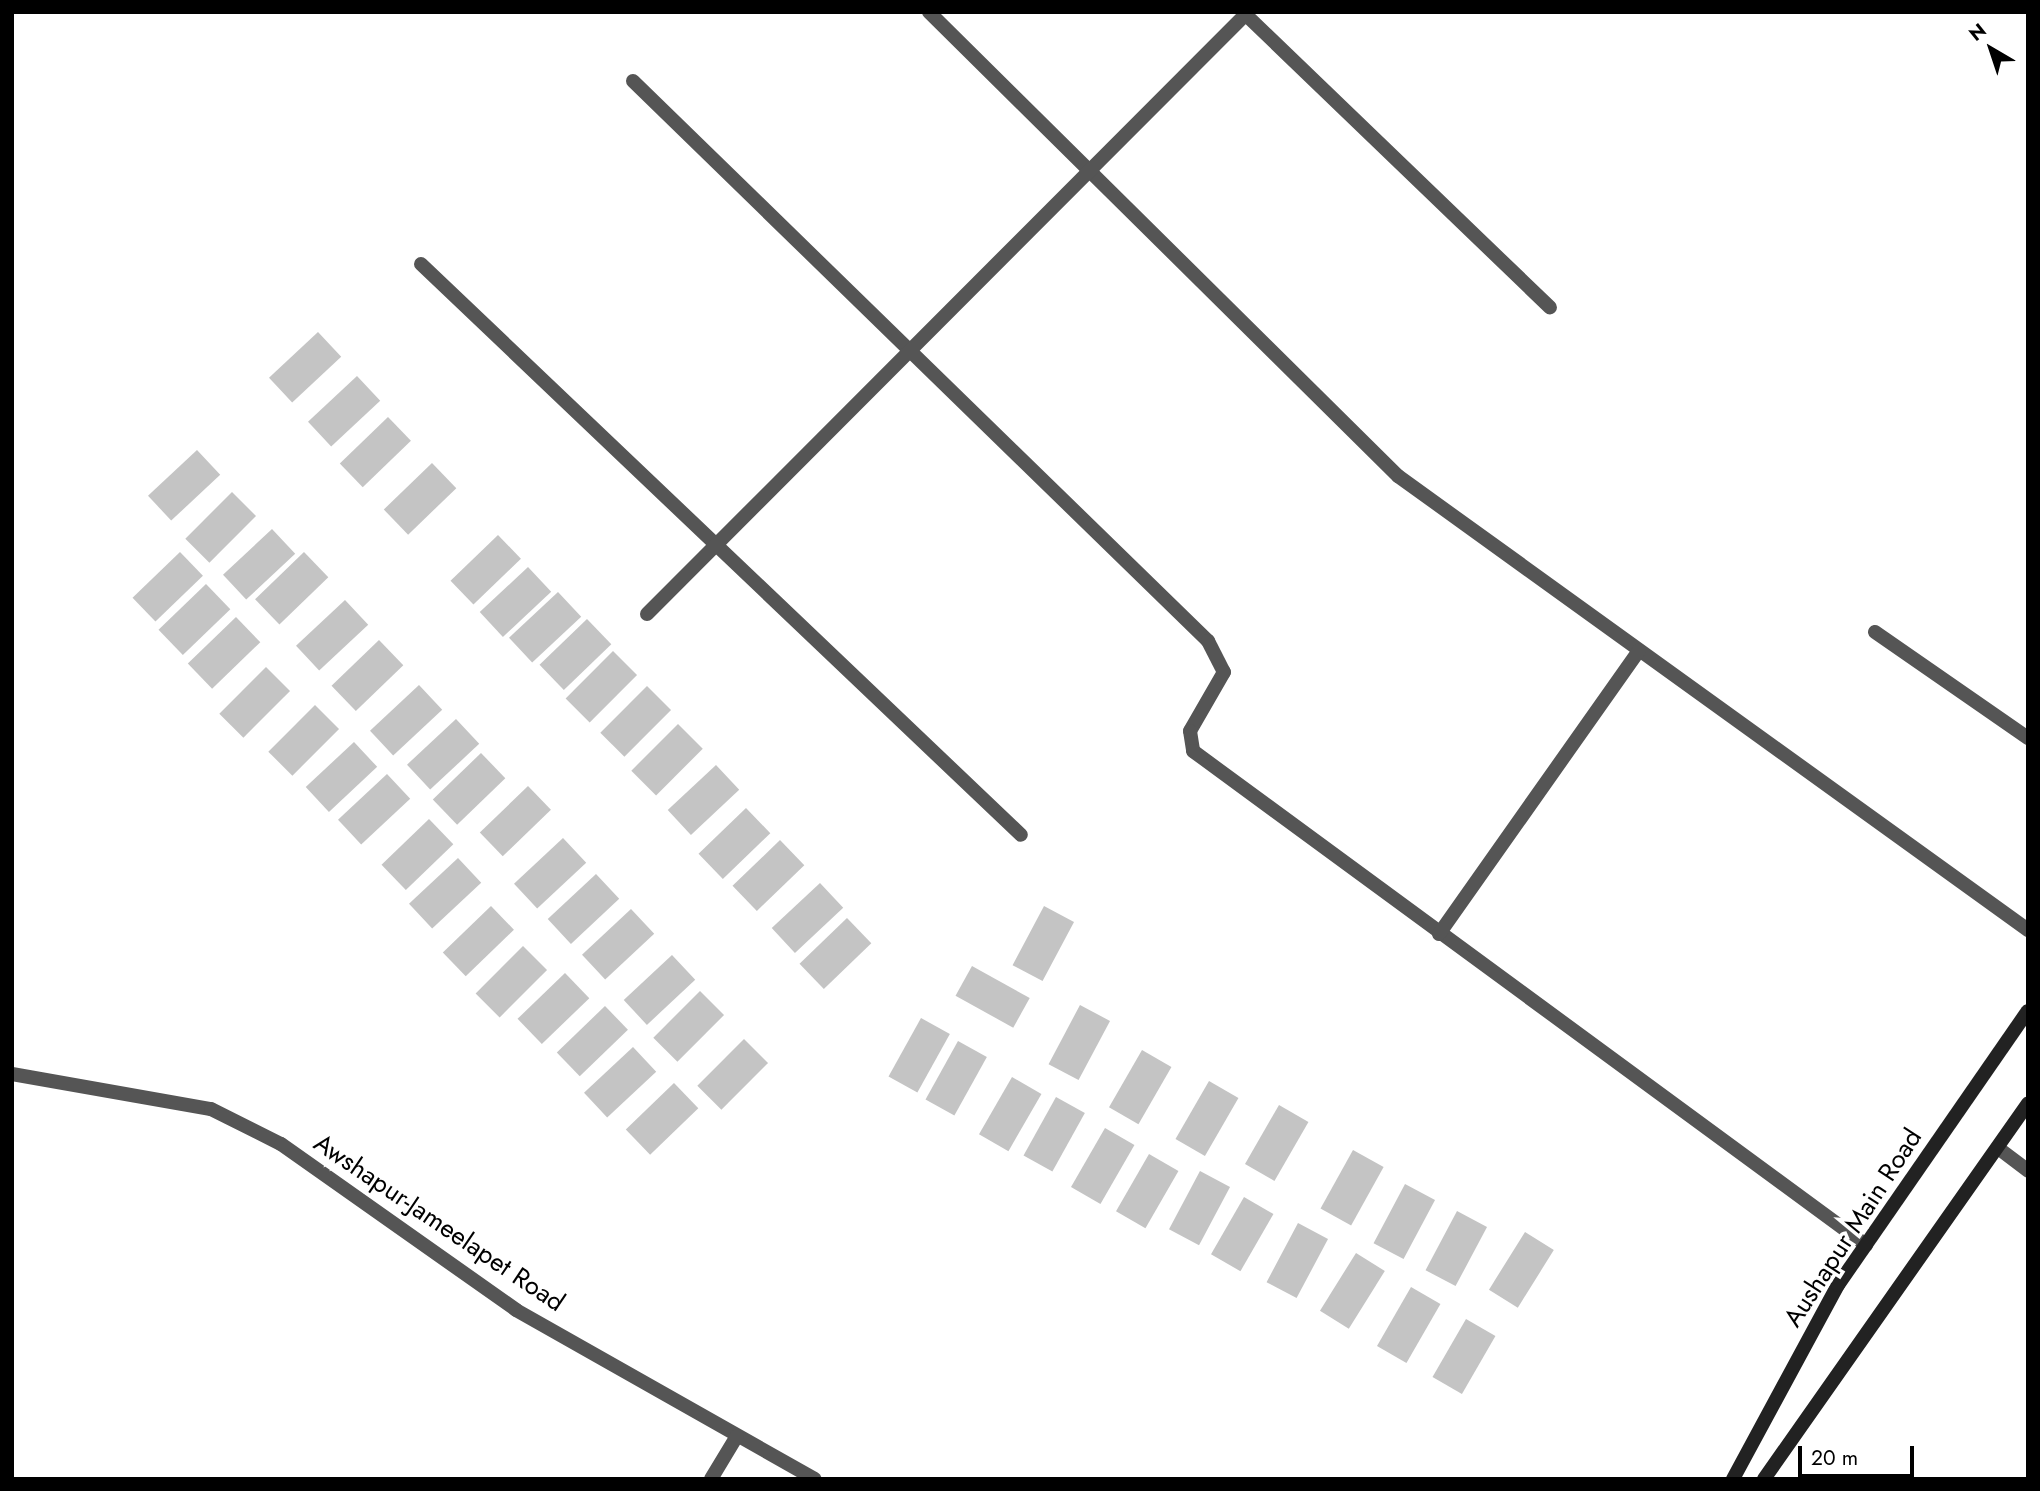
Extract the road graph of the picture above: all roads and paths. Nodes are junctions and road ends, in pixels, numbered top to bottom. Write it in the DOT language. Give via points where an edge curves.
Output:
graph roads {
  1 [pos="929,12"];
  2 [pos="1246,13"];
  3 [pos="634,81"];
  4 [pos="1092,169"];
  5 [pos="421,264"];
  6 [pos="1550,307"];
  7 [pos="912,349"];
  8 [pos="713,548"];
  9 [pos="647,614"];
  10 [pos="1875,632"];
  11 [pos="1639,650"];
  12 [pos="2028,738"];
  13 [pos="1021,835"];
  14 [pos="2028,930"];
  15 [pos="1439,934"];
  16 [pos="2028,1011"];
  17 [pos="12,1074"];
  18 [pos="2028,1104"];
  19 [pos="1998,1148"];
  20 [pos="2028,1171"];
  21 [pos="1866,1245"];
  22 [pos="737,1436"];
  23 [pos="711,1479"];
  24 [pos="815,1479"];
  25 [pos="1733,1479"];
  26 [pos="1764,1479"];
  1 -- 4 [label="street"];
  2 -- 4 [label="street"];
  2 -- 6 [label="street"];
  3 -- 7 [label="street"];
  4 -- 7 [label="street"];
  4 -- 11 [label="street" via="1398,476"];
  5 -- 8 [label="street"];
  7 -- 8 [label="street"];
  7 -- 15 [label="street" via="1218,655 1224,672 1190,731 1194,751"];
  8 -- 9 [label="street"];
  8 -- 13 [label="street"];
  10 -- 12 [label="street"];
  11 -- 14 [label="street"];
  11 -- 15 [label="street"];
  15 -- 21 [label="street"];
  16 -- 21 [label="street, Aushapur Main Road"];
  17 -- 22 [label="street, Awshapur-Jameelapet Road" via="211,1109 281,1144 516,1310"];
  18 -- 19 [label="street"];
  19 -- 20 [label="street"];
  19 -- 26 [label="street"];
  21 -- 25 [label="street, Aushapur Main Road"];
  22 -- 23 [label="street"];
  22 -- 24 [label="street, Awshapur-Jameelapet Road"];
}
